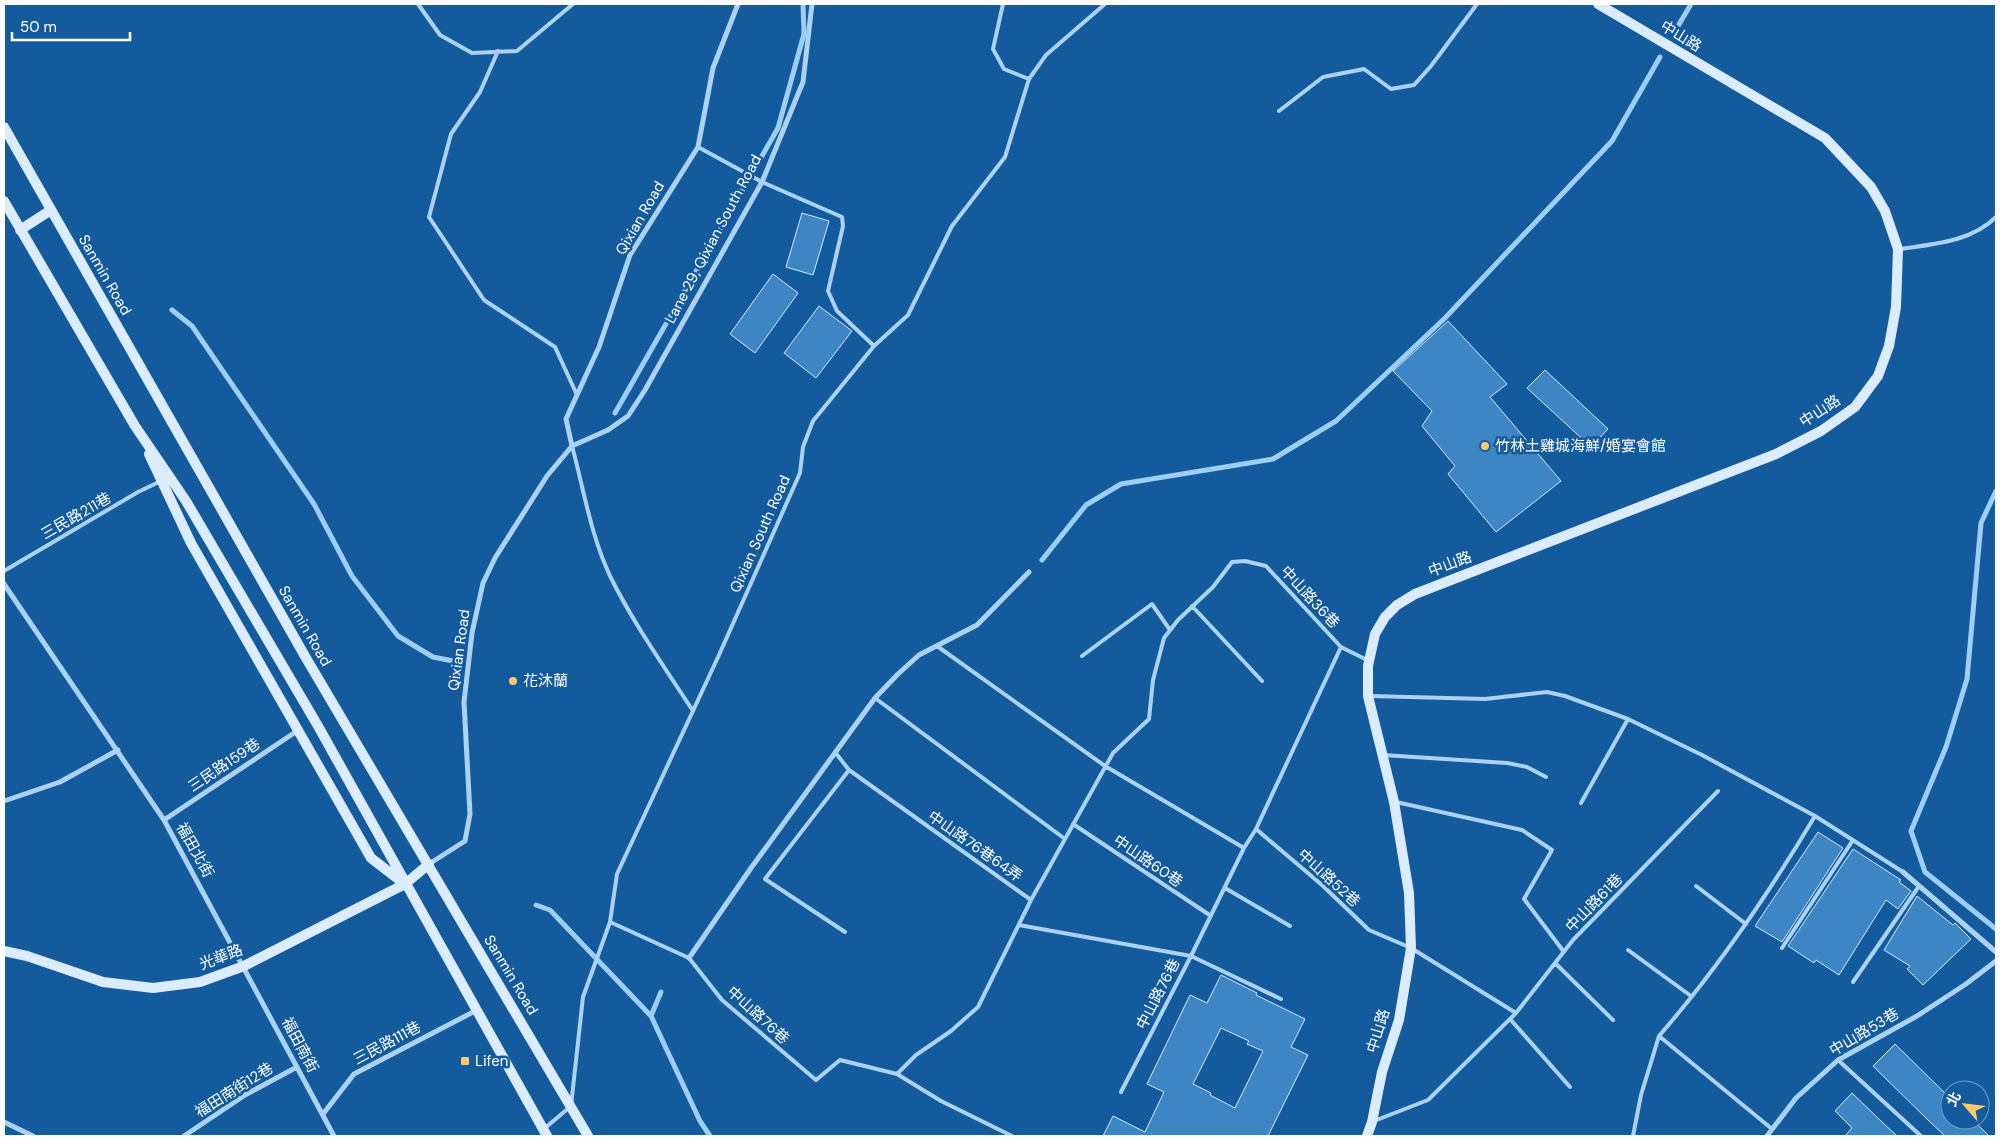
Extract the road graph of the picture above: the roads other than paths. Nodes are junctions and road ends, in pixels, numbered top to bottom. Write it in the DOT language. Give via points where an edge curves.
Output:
graph roads {
  1 [pos="418,4"];
  2 [pos="573,4"];
  3 [pos="738,4"];
  4 [pos="812,4"];
  5 [pos="1002,4"];
  6 [pos="1105,4"];
  7 [pos="1477,4"];
  8 [pos="1598,4"];
  9 [pos="498,51"];
  10 [pos="1029,79"];
  11 [pos="1279,111"];
  12 [pos="4,127"];
  13 [pos="698,147"];
  14 [pos="762,182"];
  15 [pos="4,201"];
  16 [pos="51,210"];
  17 [pos="1996,217"];
  18 [pos="20,230"];
  19 [pos="1898,249"];
  20 [pos="874,346"];
  21 [pos="577,395"];
  22 [pos="136,426"];
  23 [pos="572,446"];
  24 [pos="161,481"];
  25 [pos="4,571"];
  26 [pos="1028,572"];
  27 [pos="4,584"];
  28 [pos="1192,606"];
  29 [pos="1170,630"];
  30 [pos="937,646"];
  31 [pos="1341,647"];
  32 [pos="1082,656"];
  33 [pos="1369,661"];
  34 [pos="1262,681"];
  35 [pos="1368,696"];
  36 [pos="875,698"];
  37 [pos="693,711"];
  38 [pos="1149,718"];
  39 [pos="1628,719"];
  40 [pos="297,731"];
  41 [pos="118,750"];
  42 [pos="835,752"];
  43 [pos="1383,755"];
  44 [pos="1105,766"];
  45 [pos="849,770"];
  46 [pos="1546,776"];
  47 [pos="1718,791"];
  48 [pos="4,801"];
  49 [pos="1394,802"];
  50 [pos="1581,803"];
  51 [pos="1815,816"];
  52 [pos="164,820"];
  53 [pos="1073,824"];
  54 [pos="1256,829"];
  55 [pos="1065,839"];
  56 [pos="1853,840"];
  57 [pos="1244,848"];
  58 [pos="429,864"];
  59 [pos="1903,872"];
  60 [pos="405,884"];
  61 [pos="1696,886"];
  62 [pos="1919,886"];
  63 [pos="1224,888"];
  64 [pos="1031,900"];
  65 [pos="1211,916"];
  66 [pos="610,922"];
  67 [pos="1746,924"];
  68 [pos="1019,925"];
  69 [pos="1290,926"];
  70 [pos="844,932"];
  71 [pos="1412,948"];
  72 [pos="1782,948"];
  73 [pos="1628,950"];
  74 [pos="4,951"];
  75 [pos="1564,952"];
  76 [pos="1996,952"];
  77 [pos="1191,956"];
  78 [pos="689,958"];
  79 [pos="1996,962"];
  80 [pos="1555,963"];
  81 [pos="244,966"];
  82 [pos="1853,982"];
  83 [pos="1691,996"];
  84 [pos="1281,999"];
  85 [pos="477,1010"];
  86 [pos="1516,1012"];
  87 [pos="1510,1019"];
  88 [pos="1613,1020"];
  89 [pos="1659,1036"];
  90 [pos="1838,1060"];
  91 [pos="297,1066"];
  92 [pos="897,1074"];
  93 [pos="1570,1087"];
  94 [pos="1121,1092"];
  95 [pos="571,1106"];
  96 [pos="323,1114"];
  97 [pos="4,1122"];
  98 [pos="1372,1122"];
  99 [pos="1772,1129"];
  100 [pos="545,1133"];
  101 [pos="33,1136"];
  102 [pos="184,1136"];
  103 [pos="332,1136"];
  104 [pos="588,1136"];
  105 [pos="1012,1136"];
  106 [pos="1367,1136"];
  107 [pos="1633,1136"];
  108 [pos="1766,1136"];
  109 [pos="1920,1136"];
  1 -- 9 [label="lane" via="440,35 472,53"];
  2 -- 9 [label="lane" via="517,51"];
  3 -- 13 [label="street, Qixian Road" via="713,68"];
  4 -- 14 [label="street, Lane 29, Qixian South Road" via="803,82"];
  5 -- 10 [label="lane" via="993,49 1004,69"];
  6 -- 10 [label="lane, Qixian South Road" via="1046,55"];
  7 -- 11 [label="lane" via="1414,85 1391,89 1364,69 1323,77"];
  8 -- 19 [label="street, 中山路" via="1825,138 1871,187 1885,211"];
  9 -- 21 [label="lane" via="480,92 451,134 429,217 484,300 555,347"];
  10 -- 20 [label="lane, Qixian South Road" via="1005,157 952,226 908,315"];
  12 -- 16 [label="street, Sanmin Road"];
  13 -- 14 [label="lane"];
  13 -- 21 [label="street, Qixian Road" via="630,255 599,347"];
  14 -- 20 [label="lane" via="842,217 844,226 828,291 837,311"];
  14 -- 23 [label="street, Lane 29, Qixian South Road" via="646,390 628,416 608,430"];
  15 -- 18 [label="street"];
  16 -- 18 [label="street"];
  16 -- 58 [label="street, Sanmin Road" via="306,658"];
  17 -- 19 [label="lane" via="1974,234"];
  18 -- 22 [label="street"];
  19 -- 33 [label="street, 中山路" via="1896,307 1889,346 1878,376 1854,407 1821,430 1776,454 1415,594 1385,617 1376,634"];
  20 -- 37 [label="lane, Qixian South Road" via="813,421 802,447 800,473"];
  21 -- 23 [label="street, Qixian Road" via="566,419"];
  22 -- 24 [label="street"];
  22 -- 60 [label="street" via="201,526 318,726"];
  23 -- 37 [label="lane, Qixian Road" via="597,541 611,578"];
  23 -- 58 [label="street, Qixian Road" via="547,476 495,558 483,584 472,633 464,702 470,814 466,841"];
  24 -- 25 [label="lane, 三民路211巷"];
  24 -- 40 [label="street" via="191,543"];
  26 -- 30 [label="street" via="977,625"];
  27 -- 41 [label="street, 福田北街"];
  28 -- 29 [label="lane, 中山路36巷"];
  28 -- 31 [label="lane, 中山路36巷" via="1213,587 1232,562 1266,566"];
  28 -- 34 [label="lane"];
  29 -- 32 [label="lane" via="1152,604"];
  29 -- 38 [label="lane, 中山路36巷" via="1164,638 1153,680"];
  30 -- 36 [label="street" via="919,656"];
  30 -- 44 [label="lane"];
  31 -- 33 [label="lane, 中山路36巷"];
  31 -- 54 [label="lane, 中山路36巷"];
  33 -- 35 [label="street, 中山路"];
  35 -- 39 [label="lane" via="1486,699 1547,692"];
  35 -- 43 [label="street, 中山路"];
  36 -- 42 [label="street"];
  36 -- 55 [label="lane"];
  37 -- 66 [label="lane, Qixian South Road" via="617,874"];
  38 -- 44 [label="lane, 中山路76巷64弄" via="1113,752"];
  39 -- 50 [label="lane"];
  39 -- 51 [label="lane"];
  40 -- 52 [label="street, 三民路159巷"];
  40 -- 60 [label="street" via="370,858"];
  41 -- 48 [label="street" via="60,782"];
  41 -- 52 [label="street, 福田北街"];
  42 -- 45 [label="lane, 中山路76巷64弄"];
  42 -- 78 [label="street"];
  43 -- 46 [label="lane" via="1507,764 1527,767"];
  43 -- 49 [label="street, 中山路"];
  44 -- 53 [label="lane, 中山路76巷64弄"];
  44 -- 57 [label="lane"];
  45 -- 64 [label="lane, 中山路76巷64弄"];
  45 -- 70 [label="lane" via="765,879"];
  47 -- 75 [label="lane, 中山路61巷"];
  49 -- 71 [label="street, 中山路" via="1409,893"];
  49 -- 75 [label="lane, 中山路61巷" via="1522,830 1552,850 1524,899"];
  51 -- 56 [label="lane"];
  51 -- 67 [label="lane"];
  52 -- 81 [label="street, 福田北街"];
  53 -- 55 [label="lane, 中山路76巷64弄"];
  53 -- 65 [label="lane, 中山路60巷"];
  54 -- 57 [label="lane"];
  54 -- 71 [label="lane, 中山路52巷" via="1322,884 1369,930"];
  55 -- 64 [label="lane, 中山路76巷64弄"];
  56 -- 59 [label="lane"];
  56 -- 72 [label="lane"];
  57 -- 63 [label="lane"];
  58 -- 60 [label="street, 光華路"];
  58 -- 95 [label="street, Sanmin Road"];
  59 -- 62 [label="street"];
  60 -- 81 [label="street, 光華路"];
  60 -- 85 [label="street"];
  61 -- 67 [label="lane"];
  62 -- 76 [label="street"];
  62 -- 82 [label="lane"];
  63 -- 65 [label="lane"];
  63 -- 69 [label="lane"];
  64 -- 68 [label="lane"];
  65 -- 77 [label="lane"];
  66 -- 78 [label="lane, 中山路76巷"];
  66 -- 95 [label="lane, Qixian South Road" via="582,997"];
  67 -- 83 [label="lane"];
  68 -- 77 [label="lane, 中山路76巷"];
  68 -- 92 [label="lane" via="978,1007 916,1055"];
  71 -- 86 [label="lane"];
  71 -- 98 [label="street, 中山路" via="1399,1020 1382,1072"];
  73 -- 83 [label="lane"];
  74 -- 81 [label="street, 光華路" via="103,982 153,988 200,982"];
  75 -- 80 [label="lane"];
  77 -- 84 [label="lane"];
  77 -- 94 [label="lane, 中山路76巷"];
  78 -- 92 [label="lane, 中山路76巷" via="722,1000 816,1080 840,1060"];
  79 -- 90 [label="street, 中山路53巷" via="1917,1016"];
  80 -- 86 [label="lane"];
  80 -- 88 [label="lane"];
  81 -- 91 [label="street, 福田南街"];
  83 -- 89 [label="lane"];
  85 -- 96 [label="street, 三民路111巷" via="354,1074"];
  85 -- 100 [label="street"];
  86 -- 87 [label="lane"];
  87 -- 93 [label="lane"];
  87 -- 98 [label="lane" via="1428,1100"];
  89 -- 99 [label="lane"];
  89 -- 107 [label="lane" via="1641,1095"];
  90 -- 99 [label="street, 中山路53巷" via="1796,1098"];
  90 -- 109 [label="lane"];
  91 -- 96 [label="street, 福田南街"];
  91 -- 102 [label="street, 福田南街12巷" via="245,1095"];
  92 -- 105 [label="lane, 中山路76巷" via="941,1101"];
  95 -- 100 [label="lane"];
  95 -- 104 [label="street, Sanmin Road"];
  96 -- 103 [label="street, 福田南街"];
  97 -- 101 [label="street"];
  98 -- 106 [label="street, 中山路"];
  99 -- 108 [label="street, 中山路53巷"];
}
